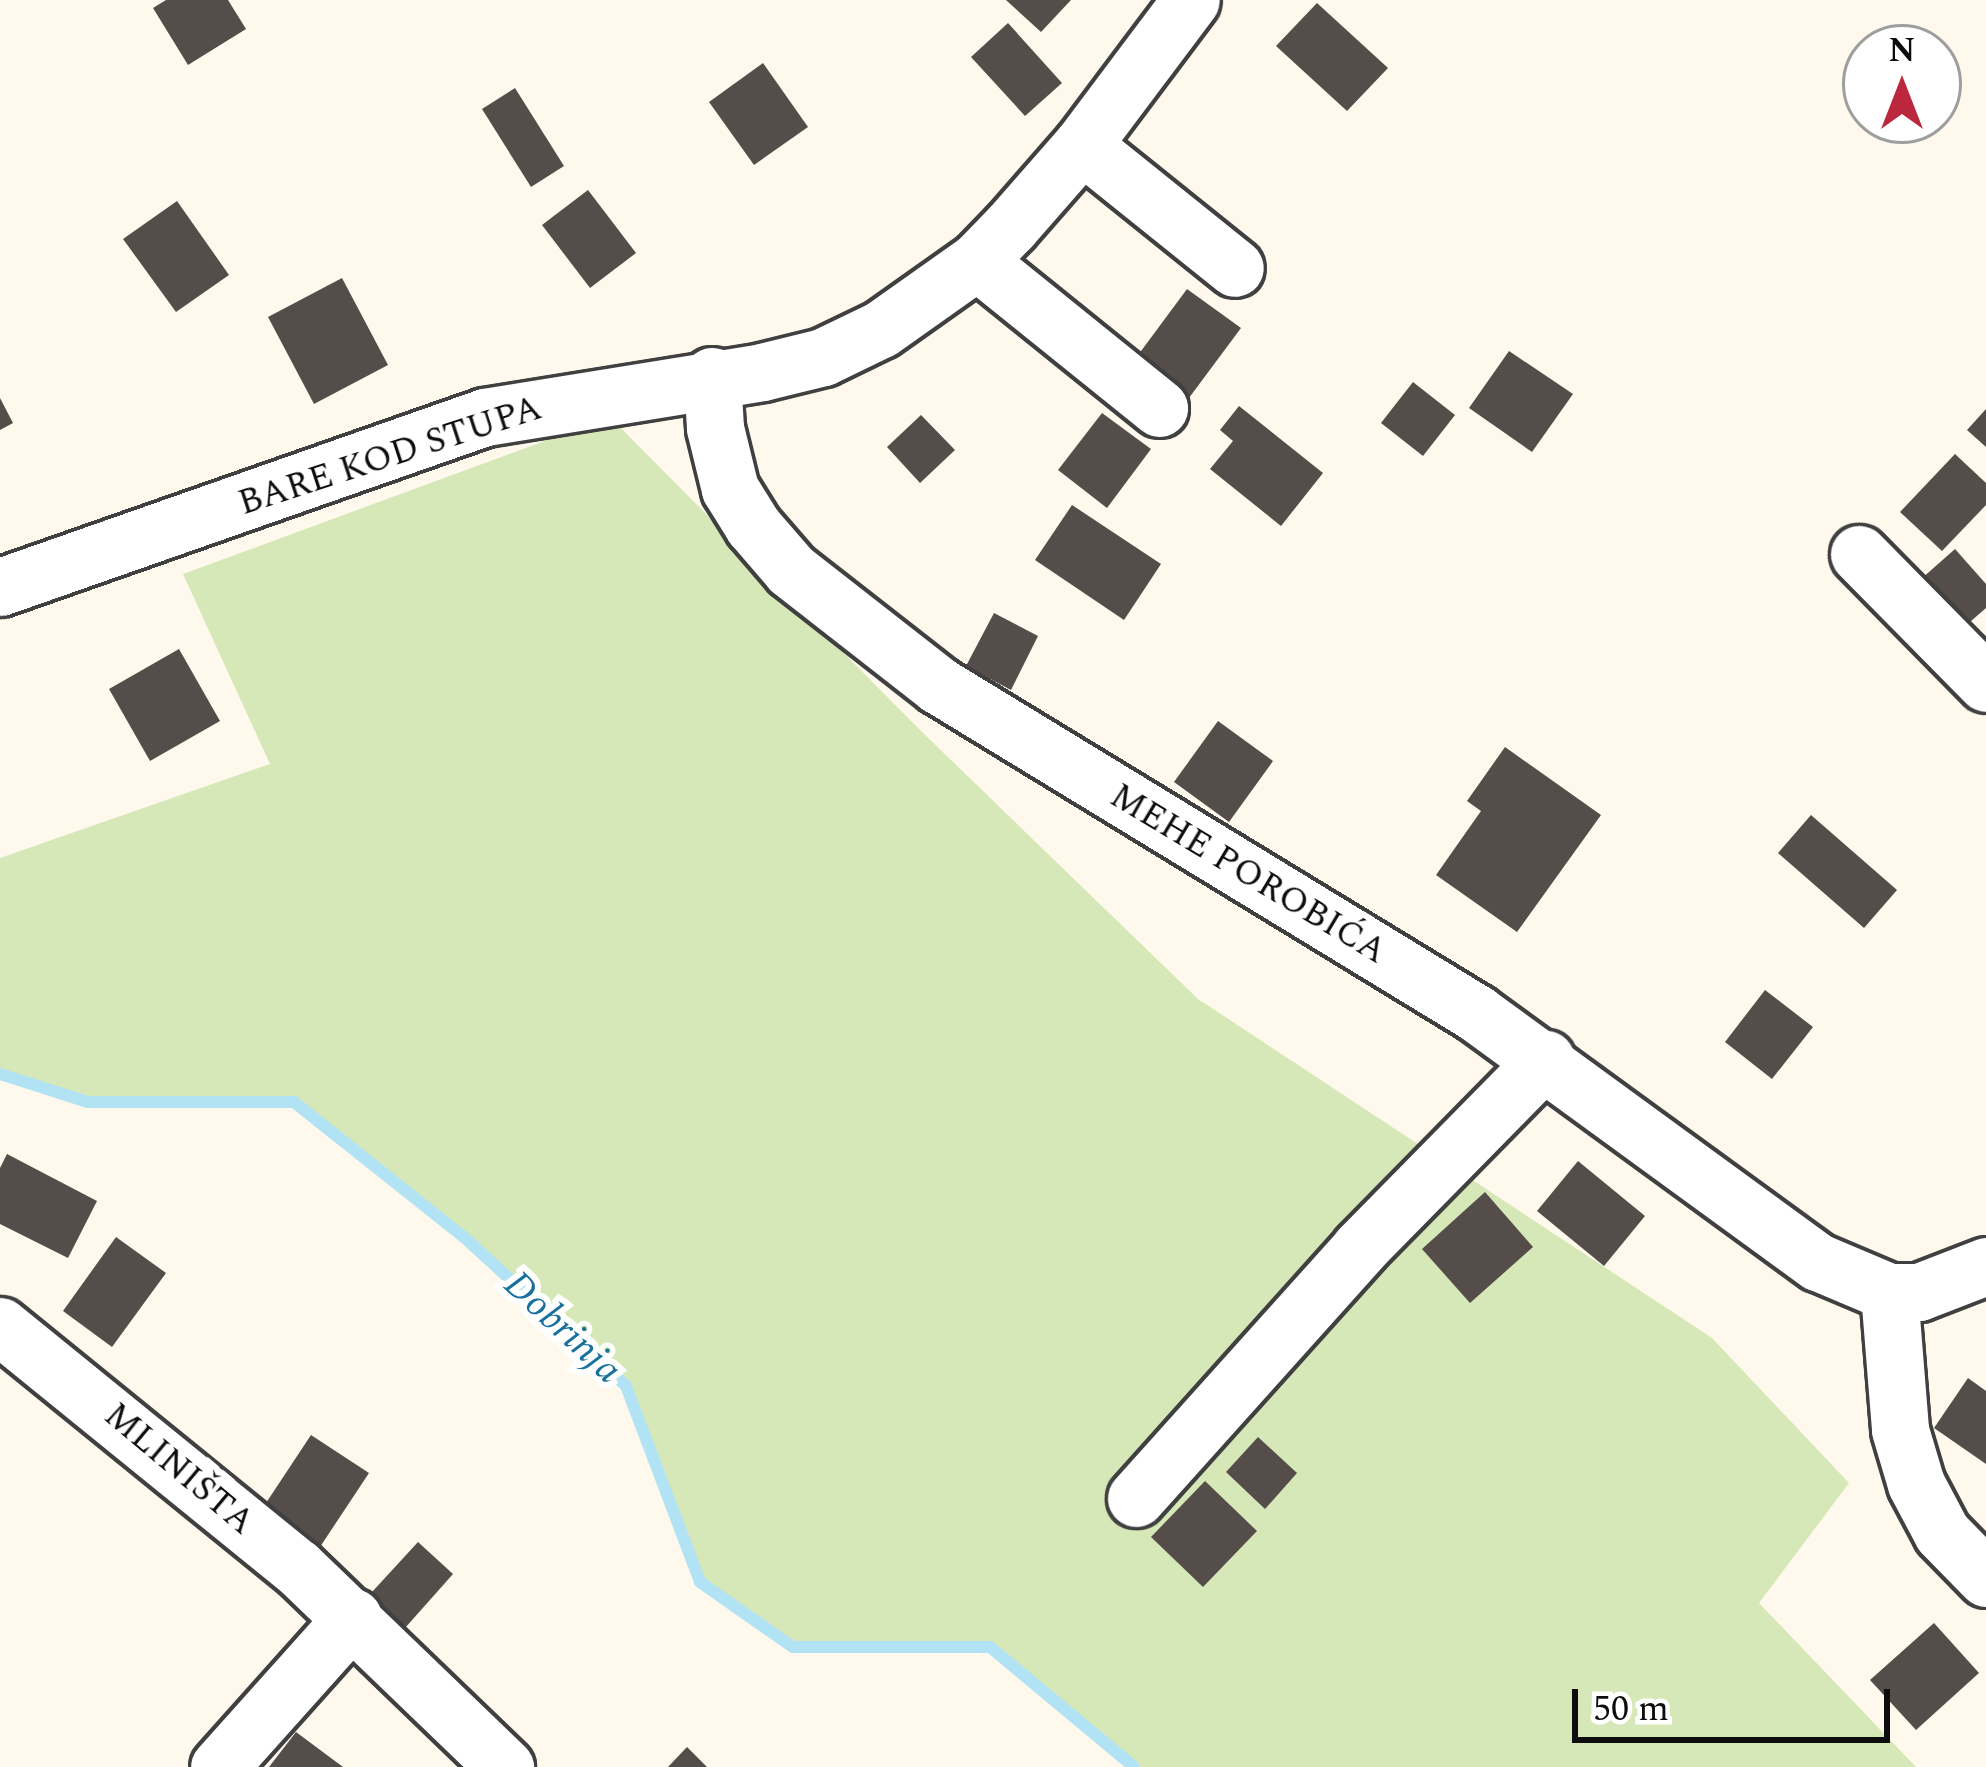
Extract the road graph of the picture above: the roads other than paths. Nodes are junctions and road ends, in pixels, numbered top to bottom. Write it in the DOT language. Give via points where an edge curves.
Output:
graph roads {
  1 [pos="1191,0"];
  2 [pos="1082,145"];
  3 [pos="977,261"];
  4 [pos="1235,268"];
  5 [pos="712,376"];
  6 [pos="1159,409"];
  7 [pos="1859,554"];
  8 [pos="0,587"];
  9 [pos="1986,682"];
  10 [pos="1546,1058"];
  11 [pos="1986,1266"];
  12 [pos="1889,1292"];
  13 [pos="0,1326"];
  14 [pos="1136,1498"];
  15 [pos="1986,1578"];
  16 [pos="353,1617"];
  17 [pos="219,1767"];
  18 [pos="505,1767"];
  1 -- 2 [label="street, BARE KOD STUPA"];
  2 -- 3 [label="street, BARE KOD STUPA"];
  2 -- 4 [label="street"];
  3 -- 5 [label="street, BARE KOD STUPA" via="922,304 823,357"];
  3 -- 6 [label="street"];
  5 -- 8 [label="street, BARE KOD STUPA" via="485,417"];
  5 -- 10 [label="street, MEHE POROBIĆA" via="730,489 791,570 869,635 996,722"];
  7 -- 9 [label="street"];
  10 -- 12 [label="street, MEHE POROBIĆA" via="1818,1262"];
  10 -- 14 [label="street" via="1360,1248"];
  11 -- 12 [label="street" via="1944,1286"];
  12 -- 15 [label="street" via="1900,1430 1916,1484 1942,1533"];
  13 -- 16 [label="street, MLINIŠTA"];
  16 -- 17 [label="street"];
  16 -- 18 [label="street, MLINIŠTA"];
}
